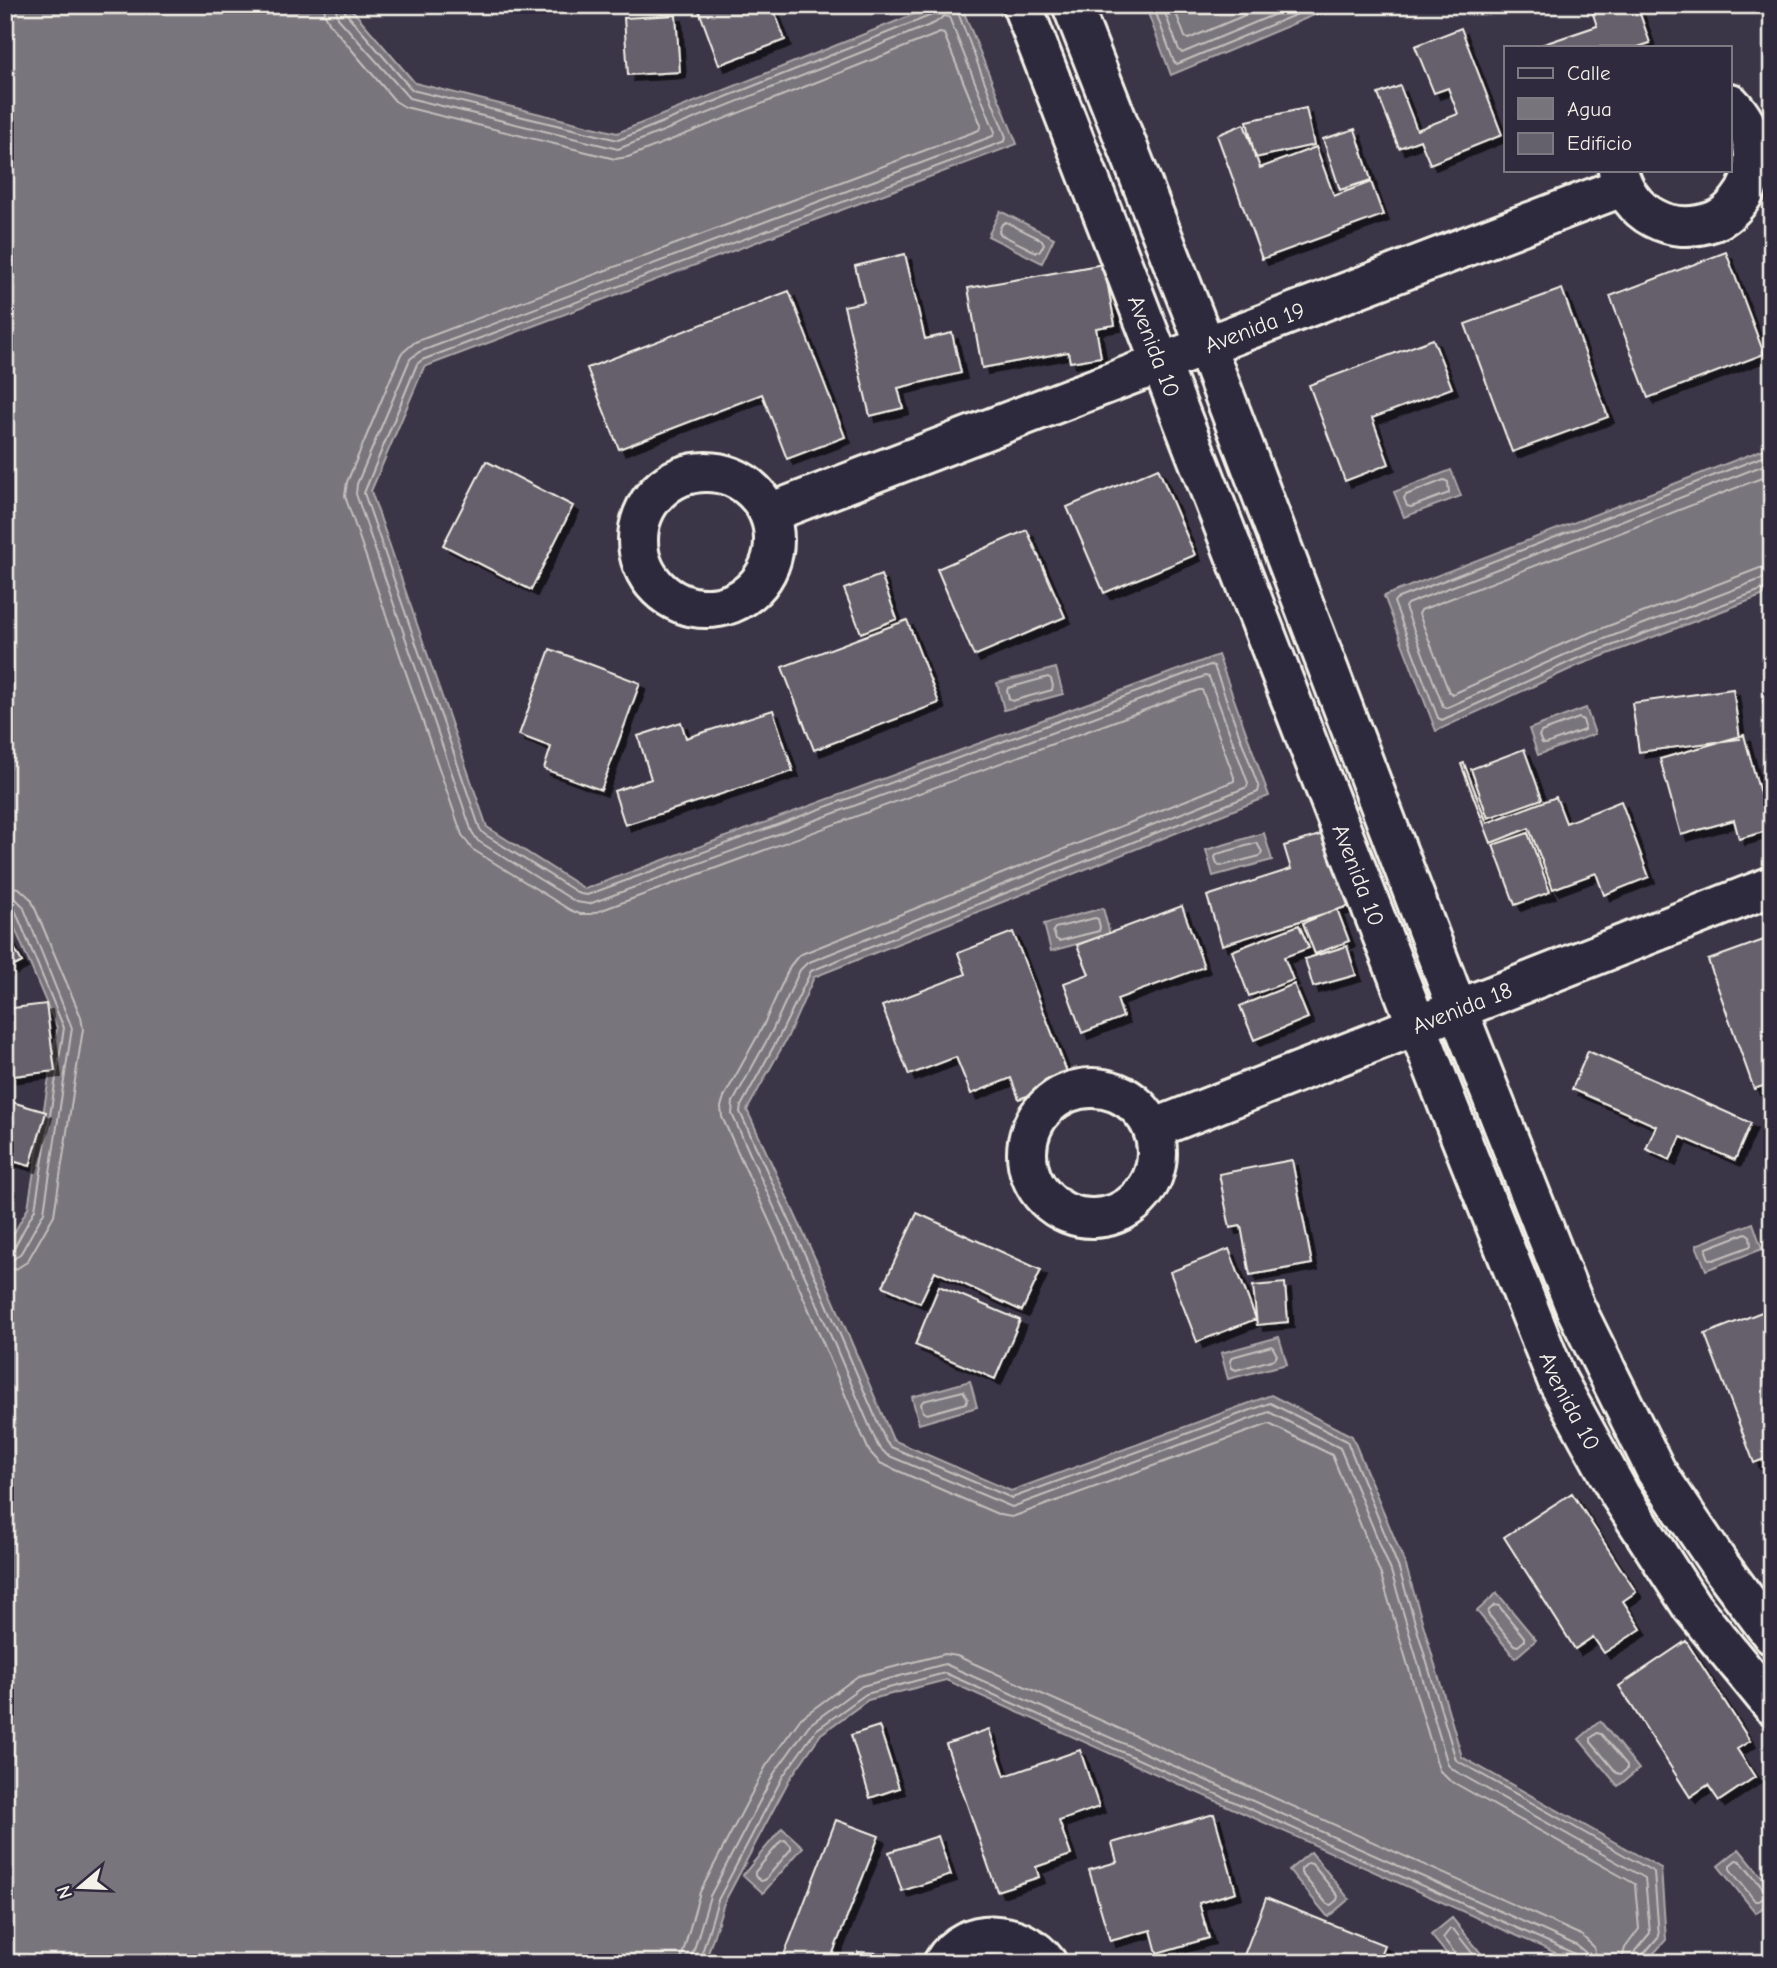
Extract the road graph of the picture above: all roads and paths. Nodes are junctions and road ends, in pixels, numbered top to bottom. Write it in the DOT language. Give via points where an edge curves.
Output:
graph roads {
  1 [pos="1022,5"];
  2 [pos="1077,19"];
  3 [pos="1039,48"];
  4 [pos="1732,106"];
  5 [pos="1620,178"];
  6 [pos="1206,347"];
  7 [pos="1163,363"];
  8 [pos="769,513"];
  9 [pos="1335,682"];
  10 [pos="1292,699"];
  11 [pos="1772,886"];
  12 [pos="1457,1008"];
  13 [pos="1417,1024"];
  14 [pos="1153,1129"];
  15 [pos="1772,1635"];
  16 [pos="1769,1696"];
  17 [pos="943,1963"];
  18 [pos="1047,1963"];
  1 -- 3 [label="street, Avenida 10"];
  2 -- 3 [label="street"];
  2 -- 6 [label="street, Avenida 10"];
  3 -- 7 [label="street, Avenida 10"];
  4 -- 5 [label="street, Avenida 19" via="1748,126 1755,153 1751,180 1738,204 1716,220 1689,227 1662,223 1639,209"];
  5 -- 6 [label="street, Avenida 19"];
  6 -- 7 [label="street, Avenida 19"];
  6 -- 9 [label="street, Avenida 10"];
  7 -- 8 [label="street, Avenida 19"];
  7 -- 10 [label="street, Avenida 10"];
  9 -- 10 [label="street"];
  9 -- 12 [label="street, Avenida 10"];
  10 -- 13 [label="street, Avenida 10"];
  11 -- 12 [label="street, Avenida 18"];
  12 -- 13 [label="street, Avenida 18"];
  12 -- 15 [label="street, Avenida 10" via="1575,1307 1656,1471"];
  13 -- 14 [label="street, Avenida 18"];
  13 -- 16 [label="street, Avenida 10" via="1557,1380 1620,1495 1692,1606"];
  17 -- 18 [label="street" via="967,1941 992,1934 1016,1938 1038,1951"];
}
